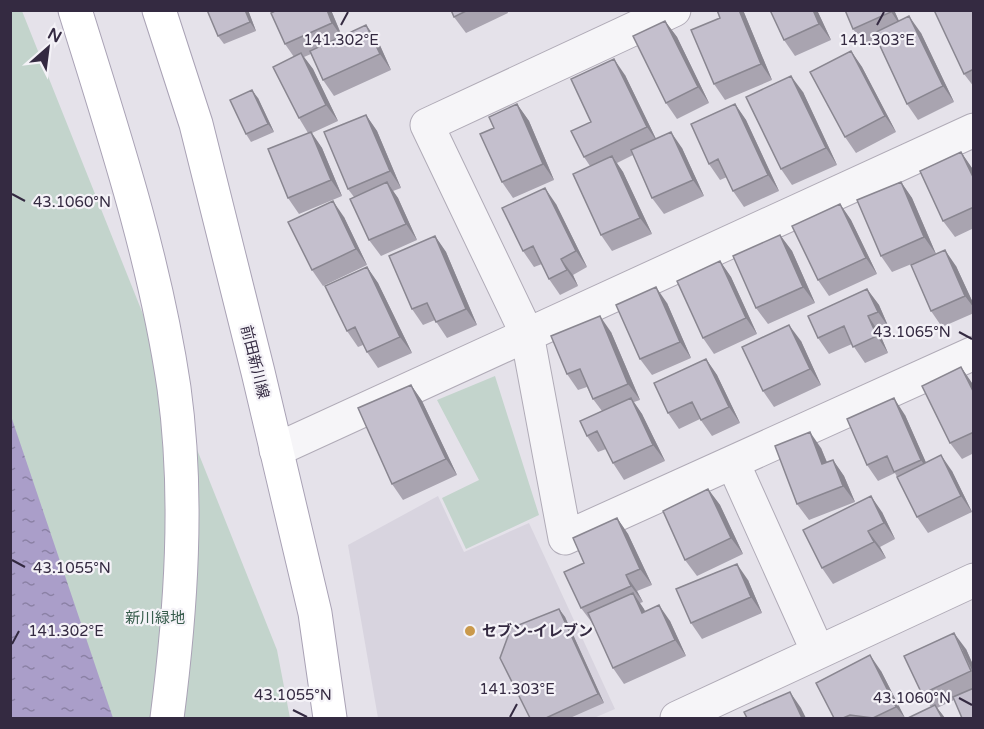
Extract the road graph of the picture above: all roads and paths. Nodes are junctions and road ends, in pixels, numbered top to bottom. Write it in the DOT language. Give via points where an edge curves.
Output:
graph roads {
  1 [pos="75,10"];
  2 [pos="159,10"];
  3 [pos="660,13"];
  4 [pos="974,130"];
  5 [pos="527,334"];
  6 [pos="974,353"];
  7 [pos="276,450"];
  8 [pos="732,463"];
  9 [pos="974,580"];
  10 [pos="818,652"];
  11 [pos="167,718"];
  12 [pos="330,718"];
  13 [pos="677,718"];
  1 -- 11 [label="main road" via="142,231 174,389 181,473 181,546 175,659"];
  2 -- 7 [label="main road, 前田新川線" via="195,123"];
  3 -- 5 [label="street" via="427,125"];
  4 -- 5 [label="street"];
  5 -- 7 [label="street"];
  5 -- 8 [label="street" via="565,538"];
  6 -- 8 [label="street"];
  7 -- 12 [label="main road, 前田新川線" via="315,613"];
  8 -- 10 [label="street"];
  9 -- 10 [label="street"];
  10 -- 13 [label="street"];
}
